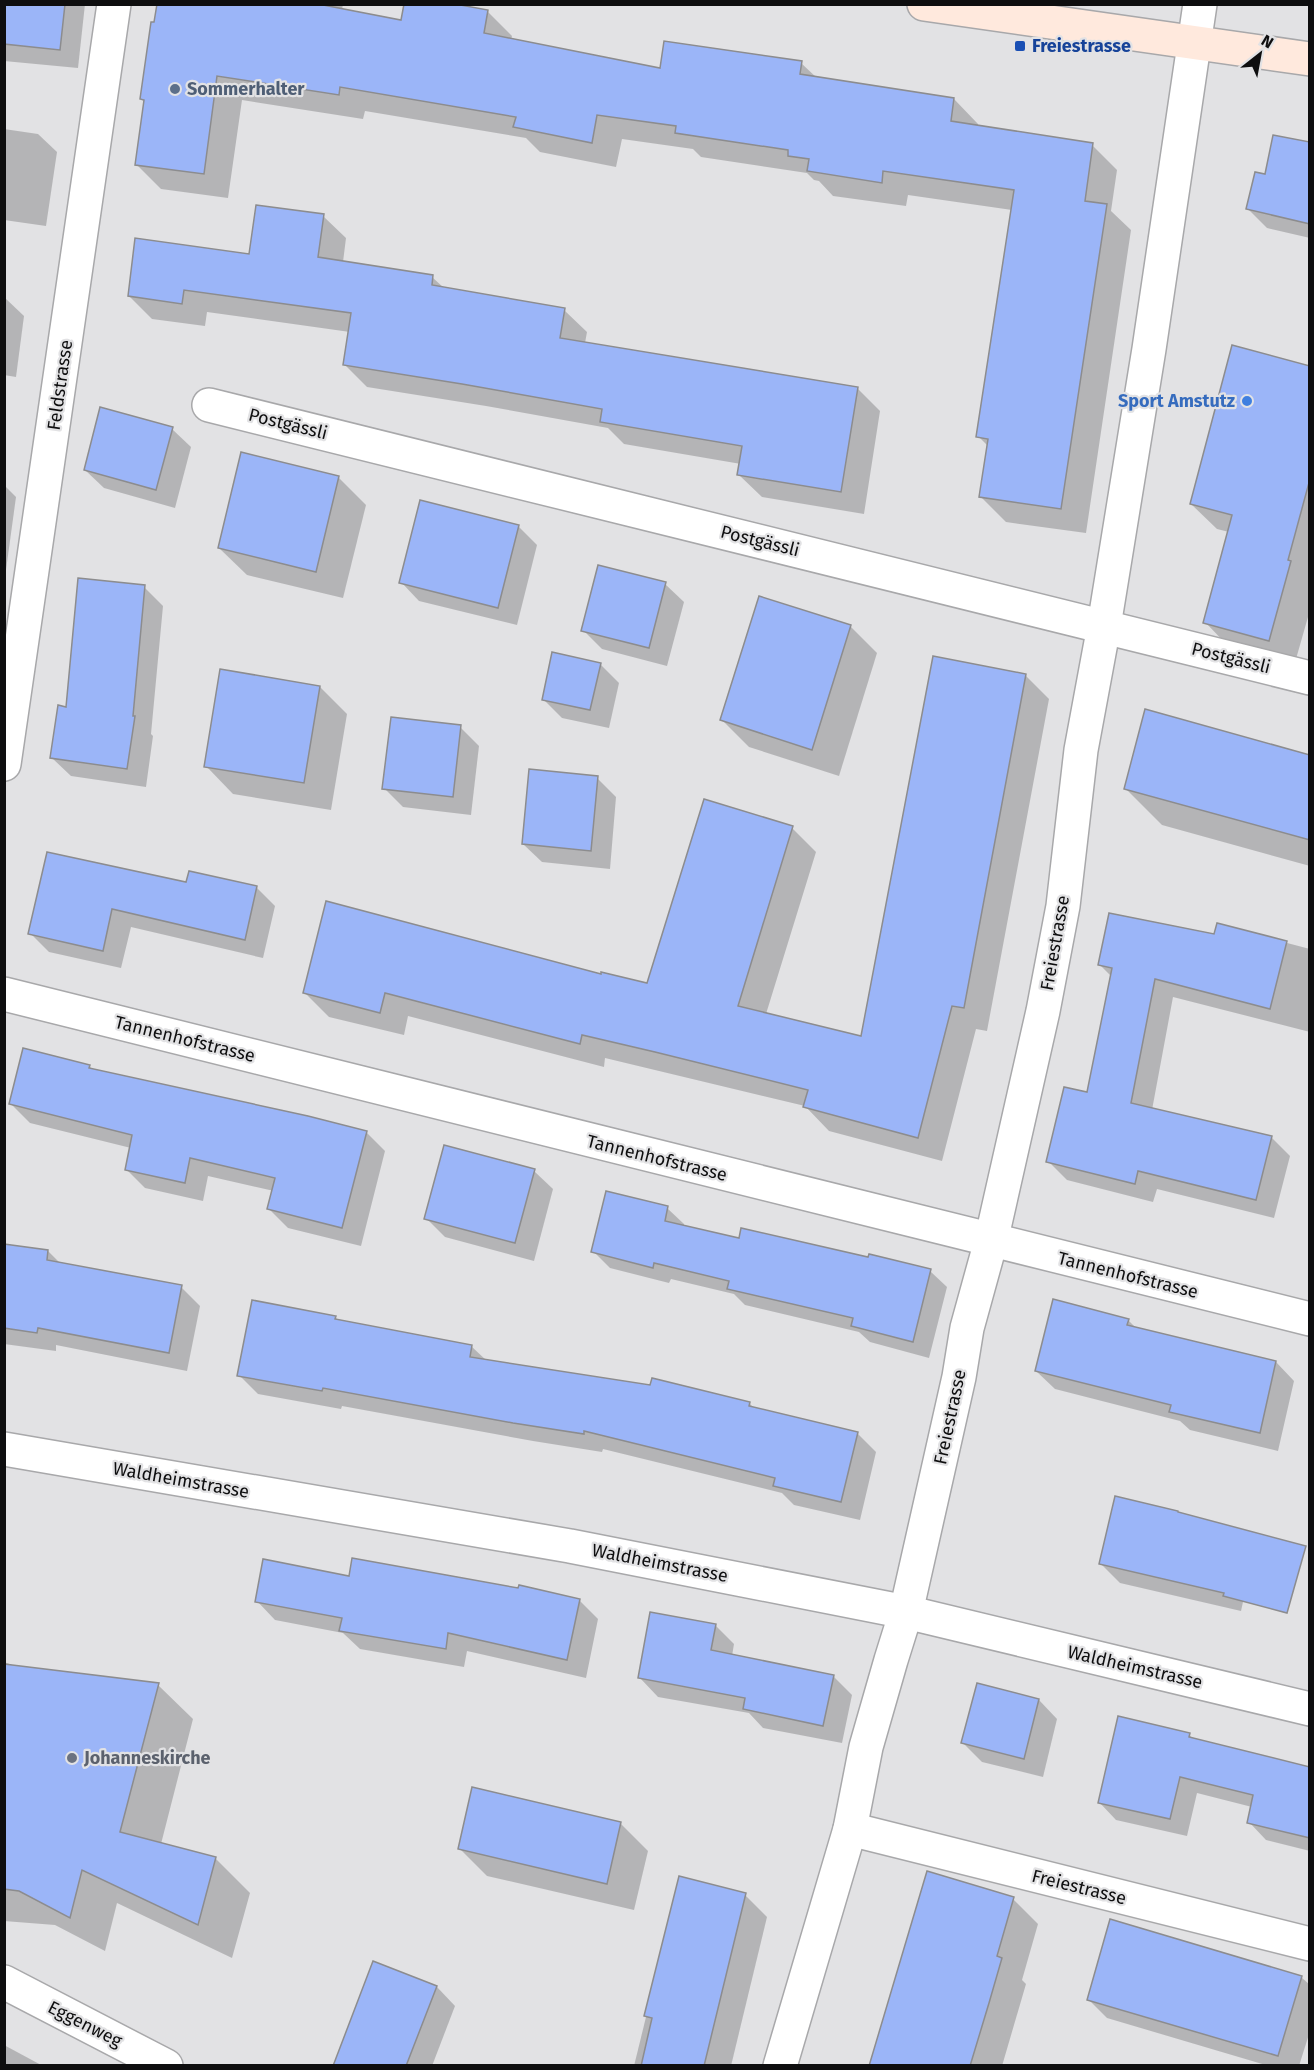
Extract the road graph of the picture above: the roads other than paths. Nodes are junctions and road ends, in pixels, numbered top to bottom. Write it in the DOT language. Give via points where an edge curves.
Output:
graph roads {
  1 [pos="114,4"];
  2 [pos="924,4"];
  3 [pos="1200,4"];
  4 [pos="1194,44"];
  5 [pos="1310,59"];
  6 [pos="209,405"];
  7 [pos="1104,626"];
  8 [pos="1310,678"];
  9 [pos="4,764"];
  10 [pos="4,994"];
  11 [pos="991,1241"];
  12 [pos="1310,1319"];
  13 [pos="4,1449"];
  14 [pos="906,1612"];
  15 [pos="1310,1709"];
  16 [pos="850,1829"];
  17 [pos="1310,1944"];
  18 [pos="4,1982"];
  19 [pos="166,2066"];
  20 [pos="780,2066"];
  1 -- 9 [label="street, Feldstrasse"];
  2 -- 4 [label="main road"];
  3 -- 4 [label="street, Freiestrasse"];
  4 -- 5 [label="main road"];
  4 -- 7 [label="street, Freiestrasse"];
  6 -- 7 [label="street, Postgässli"];
  7 -- 8 [label="street, Postgässli"];
  7 -- 11 [label="street, Freiestrasse" via="1081,750 1063,906"];
  10 -- 11 [label="street, Tannenhofstrasse"];
  11 -- 12 [label="street, Tannenhofstrasse"];
  11 -- 14 [label="street, Freiestrasse" via="967,1328"];
  13 -- 14 [label="street, Waldheimstrasse" via="570,1546"];
  14 -- 15 [label="street, Waldheimstrasse"];
  14 -- 16 [label="street, Freiestrasse" via="866,1747"];
  16 -- 17 [label="street, Freiestrasse"];
  16 -- 20 [label="street, Freiestrasse"];
  18 -- 19 [label="street, Eggenweg"];
}
